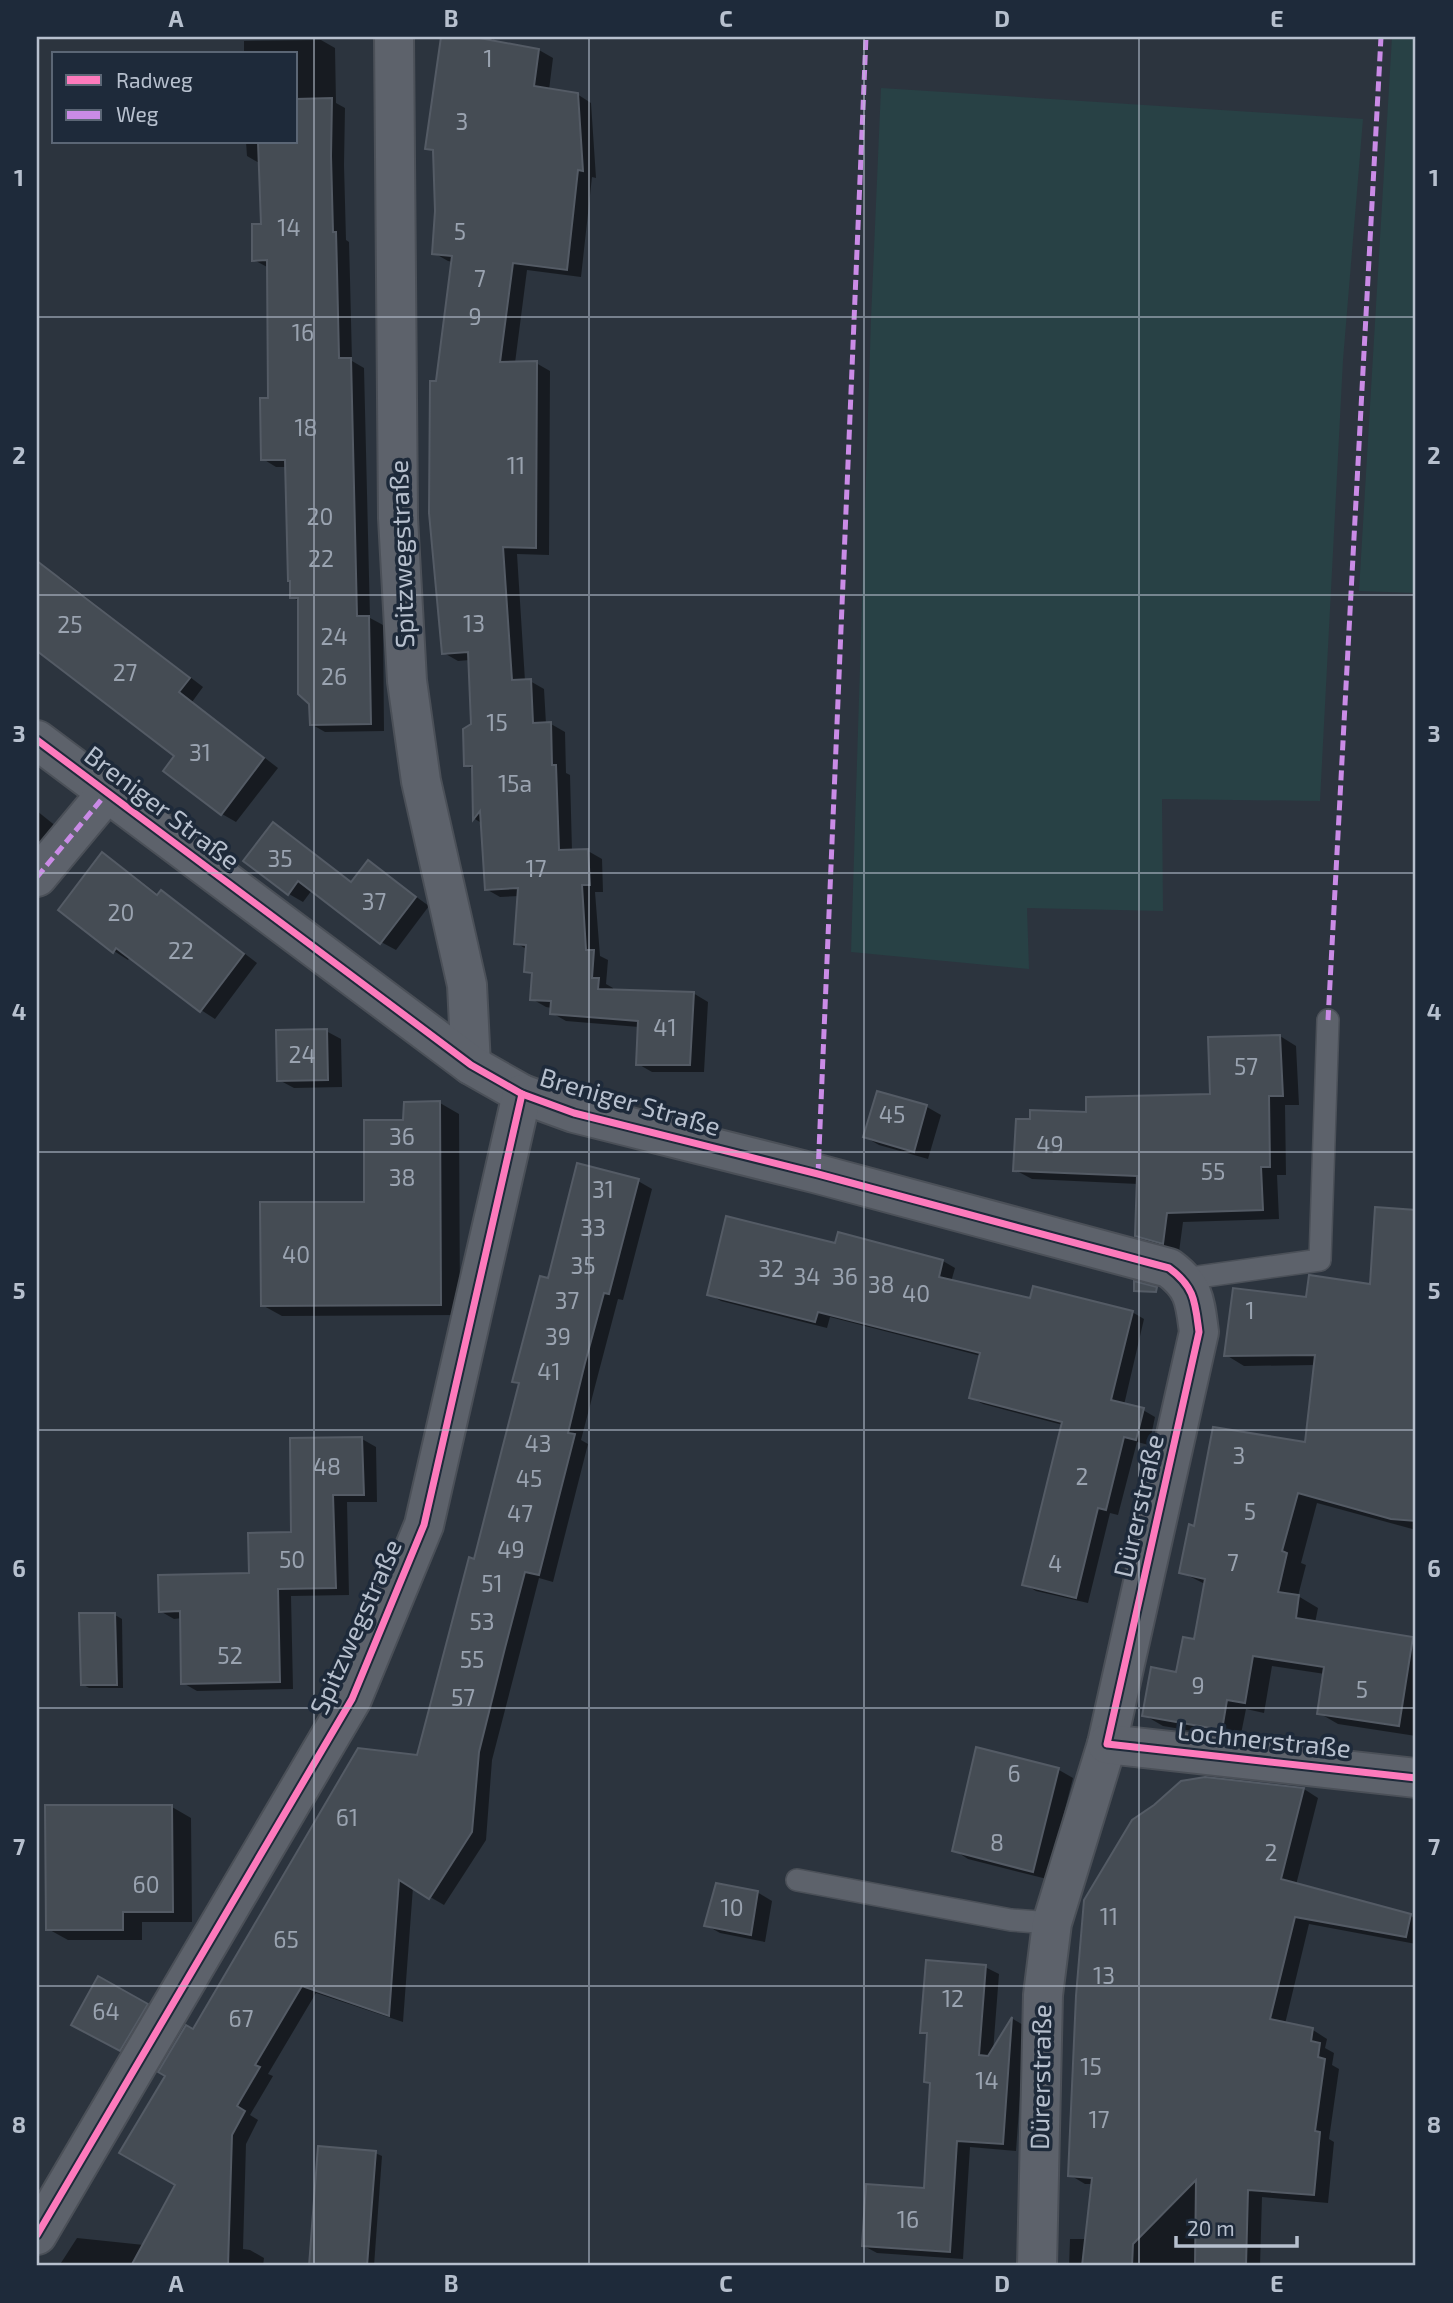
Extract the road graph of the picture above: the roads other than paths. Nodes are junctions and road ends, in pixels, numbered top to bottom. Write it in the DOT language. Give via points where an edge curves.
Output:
graph roads {
  1 [pos="394,37"];
  2 [pos="37,740"];
  3 [pos="106,794"];
  4 [pos="37,877"];
  5 [pos="1328,1020"];
  6 [pos="471,1065"];
  7 [pos="522,1094"];
  8 [pos="1184,1279"];
  9 [pos="1107,1744"];
  10 [pos="1416,1778"];
  11 [pos="797,1880"];
  12 [pos="1052,1923"];
  13 [pos="37,2235"];
  14 [pos="1037,2266"];
  1 -- 6 [label="street, Spitzwegstraße" via="398,518 407,681 421,781 467,985"];
  2 -- 3 [label="street, Breniger Straße"];
  3 -- 4 [label="street"];
  3 -- 6 [label="street, Breniger Straße"];
  5 -- 8 [label="lane" via="1320,1260"];
  6 -- 7 [label="street, Breniger Straße"];
  7 -- 8 [label="street, Breniger Straße" via="574,1113 1169,1268"];
  7 -- 13 [label="street, Spitzwegstraße" via="424,1525 352,1699"];
  8 -- 9 [label="street, Dürerstraße" via="1195,1300 1199,1332"];
  9 -- 10 [label="street, Lochnerstraße"];
  9 -- 12 [label="street, Dürerstraße"];
  11 -- 12 [label="lane" via="1011,1920"];
  12 -- 14 [label="street, Dürerstraße" via="1042,1995"];
}
